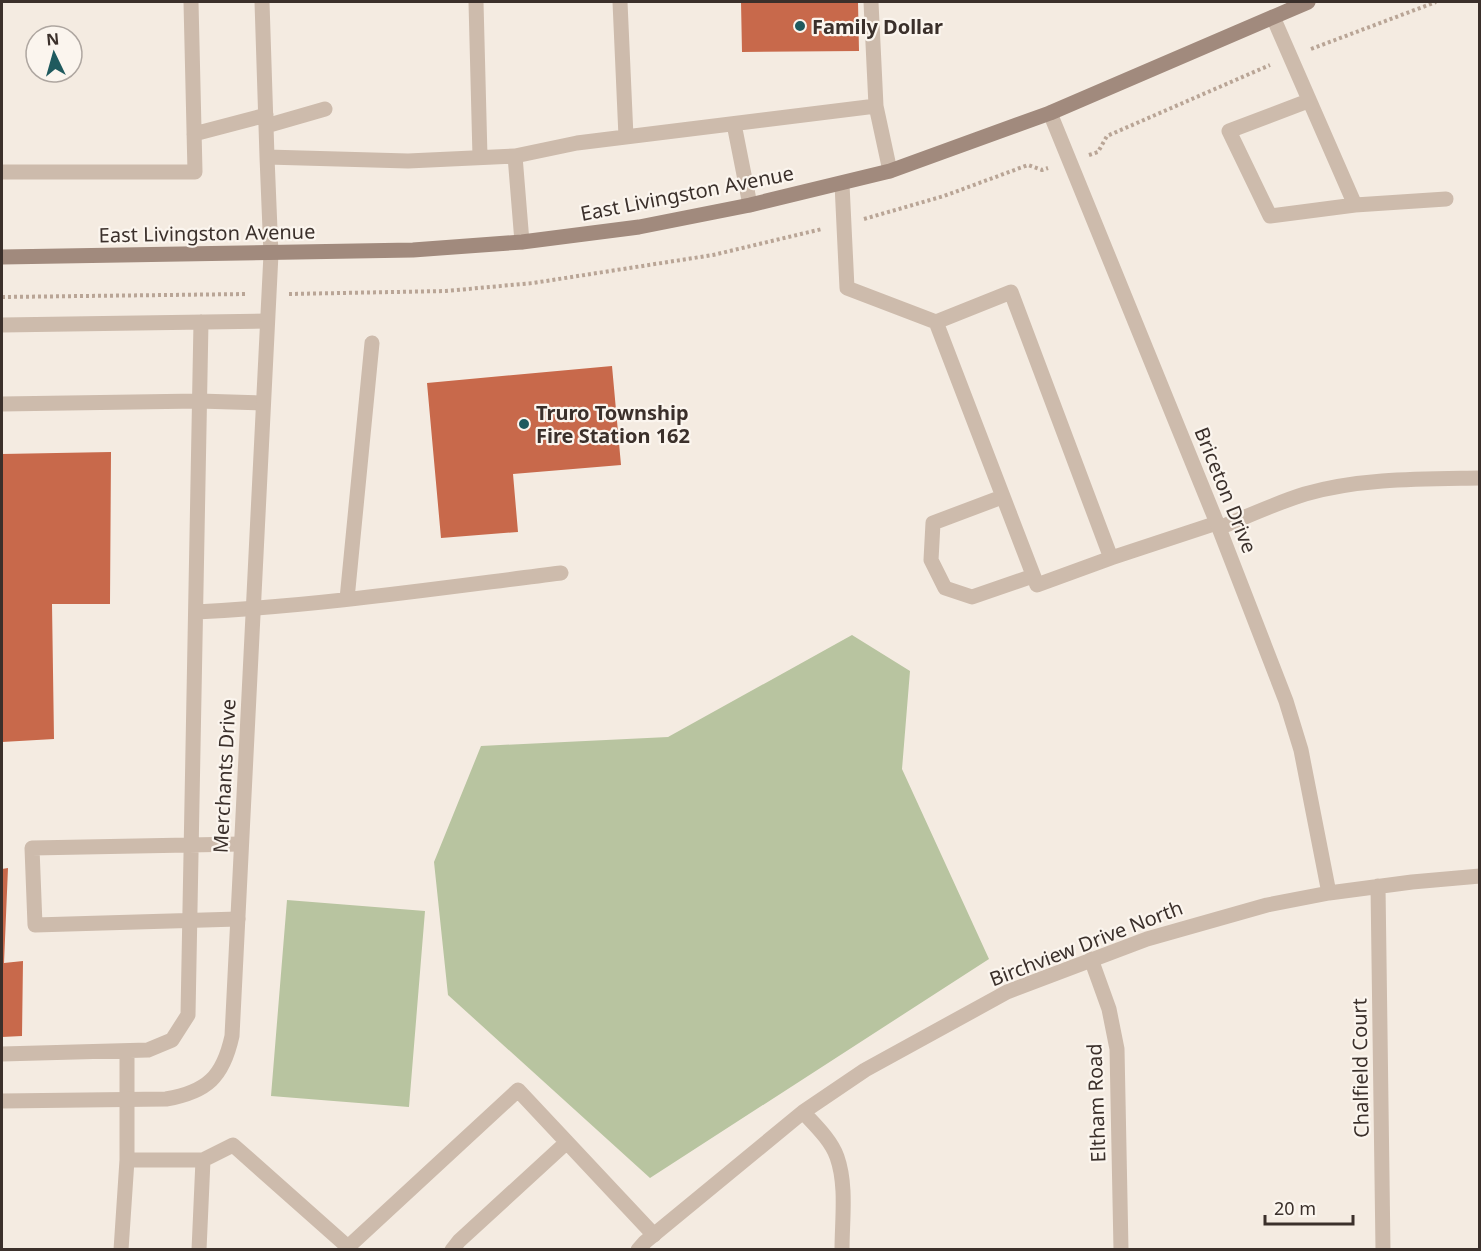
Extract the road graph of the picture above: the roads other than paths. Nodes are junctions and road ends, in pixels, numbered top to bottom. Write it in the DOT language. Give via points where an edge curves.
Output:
graph roads {
  1 [pos="191,2"];
  2 [pos="261,2"];
  3 [pos="476,2"];
  4 [pos="620,2"];
  5 [pos="871,2"];
  6 [pos="1308,2"];
  7 [pos="1290,5"];
  8 [pos="1273,17"];
  9 [pos="1308,101"];
  10 [pos="876,106"];
  11 [pos="325,108"];
  12 [pos="1050,113"];
  13 [pos="266,121"];
  14 [pos="734,124"];
  15 [pos="194,134"];
  16 [pos="626,138"];
  17 [pos="515,156"];
  18 [pos="267,157"];
  19 [pos="480,157"];
  20 [pos="890,171"];
  21 [pos="2,172"];
  22 [pos="842,184"];
  23 [pos="1446,199"];
  24 [pos="750,205"];
  25 [pos="1355,205"];
  26 [pos="522,242"];
  27 [pos="270,254"];
  28 [pos="2,257"];
  29 [pos="267,321"];
  30 [pos="201,322"];
  31 [pos="936,322"];
  32 [pos="2,325"];
  33 [pos="372,343"];
  34 [pos="199,401"];
  35 [pos="263,403"];
  36 [pos="2,404"];
  37 [pos="1479,478"];
  38 [pos="1002,497"];
  39 [pos="1218,525"];
  40 [pos="1111,558"];
  41 [pos="561,573"];
  42 [pos="1033,576"];
  43 [pos="347,599"];
  44 [pos="253,609"];
  45 [pos="196,612"];
  46 [pos="192,844"];
  47 [pos="242,844"];
  48 [pos="1479,876"];
  49 [pos="1378,886"];
  50 [pos="1329,893"];
  51 [pos="238,918"];
  52 [pos="190,920"];
  53 [pos="1091,959"];
  54 [pos="127,1052"];
  55 [pos="2,1054"];
  56 [pos="127,1100"];
  57 [pos="2,1101"];
  58 [pos="803,1112"];
  59 [pos="567,1142"];
  60 [pos="127,1160"];
  61 [pos="203,1160"];
  62 [pos="654,1235"];
  63 [pos="347,1248"];
  64 [pos="121,1250"];
  65 [pos="199,1250"];
  66 [pos="452,1250"];
  67 [pos="638,1250"];
  68 [pos="842,1250"];
  69 [pos="1121,1250"];
  70 [pos="1383,1250"];
  1 -- 15 [label="street"];
  2 -- 13 [label="street, Merchants Drive"];
  3 -- 19 [label="street"];
  4 -- 16 [label="street"];
  5 -- 10 [label="street"];
  6 -- 7 [label="main road, East Livingston Avenue"];
  7 -- 8 [label="main road, East Livingston Avenue"];
  8 -- 9 [label="street"];
  8 -- 12 [label="main road, East Livingston Avenue"];
  9 -- 25 [label="street"];
  9 -- 25 [label="street" via="1229,131 1270,216"];
  10 -- 14 [label="street"];
  10 -- 20 [label="street"];
  11 -- 13 [label="street"];
  12 -- 20 [label="main road, East Livingston Avenue"];
  12 -- 39 [label="street, Briceton Drive"];
  13 -- 15 [label="street"];
  13 -- 18 [label="street, Merchants Drive"];
  14 -- 16 [label="street"];
  14 -- 24 [label="street"];
  15 -- 21 [label="street" via="195,172"];
  16 -- 17 [label="street"];
  17 -- 19 [label="street"];
  17 -- 26 [label="street"];
  18 -- 19 [label="street" via="408,161"];
  18 -- 27 [label="street, Merchants Drive"];
  20 -- 22 [label="main road, East Livingston Avenue"];
  22 -- 24 [label="main road, East Livingston Avenue"];
  22 -- 31 [label="street" via="847,288"];
  23 -- 25 [label="street"];
  24 -- 26 [label="main road, East Livingston Avenue" via="639,227"];
  26 -- 27 [label="main road, East Livingston Avenue"];
  27 -- 28 [label="main road, East Livingston Avenue"];
  27 -- 29 [label="street, Merchants Drive"];
  29 -- 30 [label="street"];
  29 -- 35 [label="street, Merchants Drive"];
  30 -- 32 [label="street"];
  30 -- 34 [label="street"];
  31 -- 38 [label="street"];
  31 -- 40 [label="street" via="1011,292"];
  33 -- 43 [label="street"];
  34 -- 35 [label="street"];
  34 -- 36 [label="street"];
  34 -- 45 [label="street"];
  35 -- 44 [label="street, Merchants Drive"];
  37 -- 39 [label="street" via="1403,479 1352,485 1306,494"];
  38 -- 42 [label="street"];
  38 -- 42 [label="street" via="933,523 932,560 945,588 972,597"];
  39 -- 40 [label="street"];
  39 -- 50 [label="street, Briceton Drive" via="1301,750"];
  40 -- 42 [label="street" via="1037,585"];
  41 -- 43 [label="street"];
  43 -- 44 [label="street"];
  44 -- 45 [label="street"];
  44 -- 47 [label="street, Merchants Drive"];
  45 -- 46 [label="street"];
  46 -- 47 [label="street"];
  46 -- 52 [label="street"];
  46 -- 52 [label="street" via="32,848 34,925"];
  47 -- 51 [label="street, Merchants Drive"];
  48 -- 49 [label="street, Birchview Drive North"];
  49 -- 50 [label="street, Birchview Drive North"];
  49 -- 70 [label="street, Chalfield Court"];
  50 -- 53 [label="street, Birchview Drive North" via="1206,921"];
  51 -- 52 [label="street"];
  51 -- 56 [label="street, Merchants Drive" via="232,1036 222,1068 213,1080 185,1096"];
  52 -- 54 [label="street" via="188,1015 172,1040 148,1050"];
  53 -- 58 [label="street, Birchview Drive North" via="1007,992 865,1070"];
  53 -- 69 [label="street, Eltham Road" via="1118,1049"];
  54 -- 55 [label="street"];
  54 -- 56 [label="street"];
  56 -- 57 [label="street, Merchants Drive"];
  56 -- 60 [label="street"];
  58 -- 62 [label="street, Birchview Drive North"];
  58 -- 68 [label="street" via="836,1155 842,1176"];
  59 -- 62 [label="street"];
  59 -- 63 [label="street" via="518,1090"];
  59 -- 66 [label="street"];
  60 -- 61 [label="street"];
  60 -- 64 [label="street"];
  61 -- 63 [label="street" via="233,1145"];
  61 -- 65 [label="street"];
  62 -- 67 [label="street, Birchview Drive North"];
}
